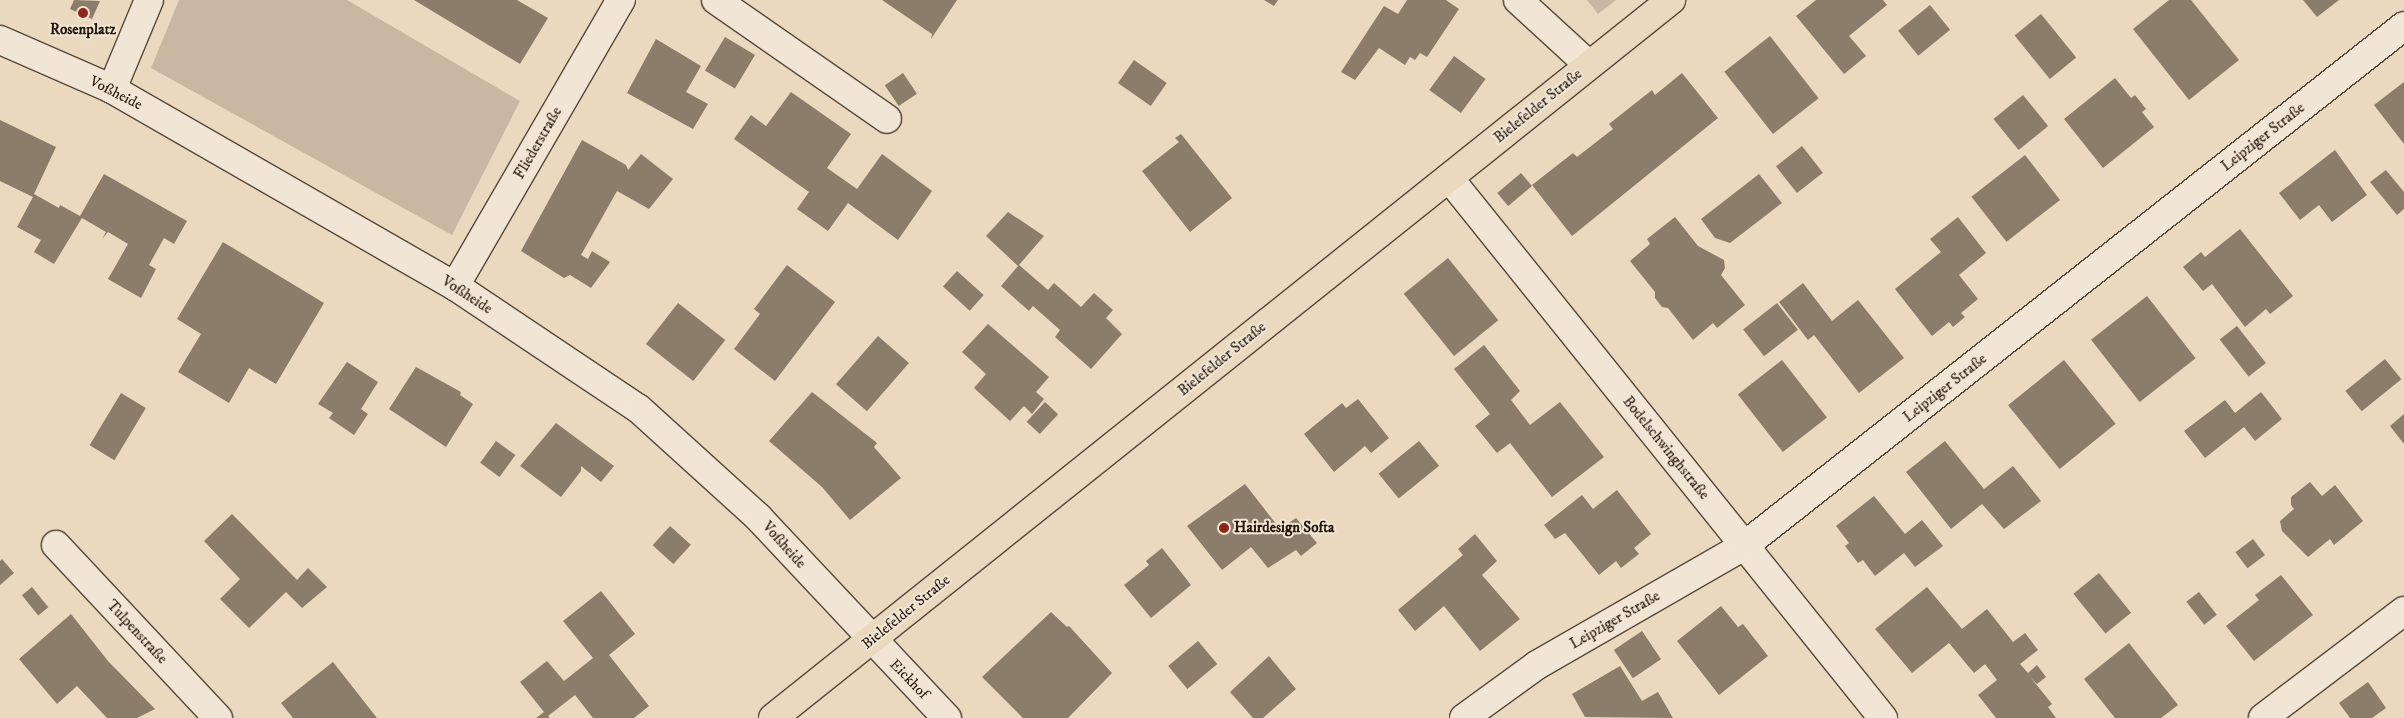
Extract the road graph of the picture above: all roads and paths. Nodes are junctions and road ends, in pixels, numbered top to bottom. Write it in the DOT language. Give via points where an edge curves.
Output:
graph roads {
  1 [pos="149,0"];
  2 [pos="621,0"];
  3 [pos="716,0"];
  4 [pos="1671,0"];
  5 [pos="1526,2"];
  6 [pos="2404,26"];
  7 [pos="0,40"];
  8 [pos="1589,65"];
  9 [pos="112,89"];
  10 [pos="887,119"];
  11 [pos="1449,178"];
  12 [pos="455,286"];
  13 [pos="56,545"];
  14 [pos="1744,546"];
  15 [pos="2404,611"];
  16 [pos="871,639"];
  17 [pos="218,718"];
  18 [pos="773,718"];
  19 [pos="947,718"];
  20 [pos="1464,718"];
  21 [pos="1883,718"];
  22 [pos="2263,718"];
  1 -- 9 [label="street"];
  2 -- 12 [label="street, Fliederstraße"];
  3 -- 10 [label="street"];
  4 -- 8 [label="main road, Bielefelder Straße"];
  5 -- 8 [label="street"];
  6 -- 14 [label="street, Leipziger Straße"];
  7 -- 9 [label="street, Voßheide"];
  8 -- 11 [label="main road, Bielefelder Straße"];
  9 -- 12 [label="street, Voßheide"];
  11 -- 14 [label="street, Bodelschwinghstraße"];
  11 -- 16 [label="main road, Bielefelder Straße"];
  12 -- 16 [label="street, Voßheide" via="639,409 758,517"];
  13 -- 17 [label="street, Tulpenstraße"];
  14 -- 20 [label="street, Leipziger Straße" via="1537,665"];
  14 -- 21 [label="street, Bodelschwinghstraße"];
  15 -- 22 [label="street"];
  16 -- 18 [label="main road, Bielefelder Straße"];
  16 -- 19 [label="street, Eickhof"];
}
